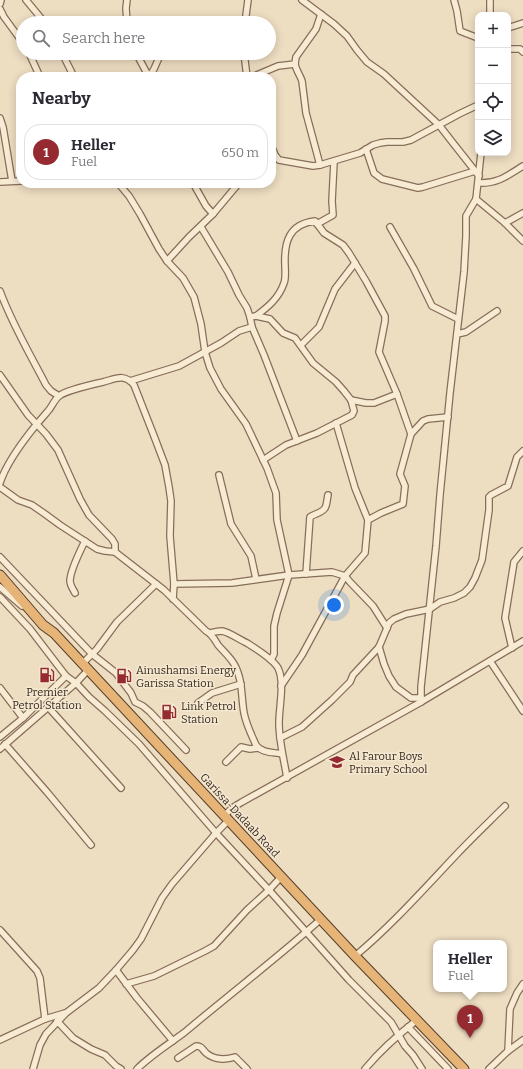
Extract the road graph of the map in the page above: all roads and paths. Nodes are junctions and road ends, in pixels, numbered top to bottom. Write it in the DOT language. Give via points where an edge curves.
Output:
graph roads {
  1 [pos="1,0"];
  2 [pos="26,0"];
  3 [pos="126,0"];
  4 [pos="248,0"];
  5 [pos="302,0"];
  6 [pos="454,0"];
  7 [pos="490,0"];
  8 [pos="0,4"];
  9 [pos="0,9"];
  10 [pos="490,12"];
  11 [pos="321,14"];
  12 [pos="39,16"];
  13 [pos="127,16"];
  14 [pos="246,16"];
  15 [pos="523,23"];
  16 [pos="511,27"];
  17 [pos="16,33"];
  18 [pos="475,37"];
  19 [pos="511,49"];
  20 [pos="523,52"];
  21 [pos="32,60"];
  22 [pos="66,60"];
  23 [pos="140,60"];
  24 [pos="158,60"];
  25 [pos="245,60"];
  26 [pos="295,64"];
  27 [pos="38,72"];
  28 [pos="72,72"];
  29 [pos="146,72"];
  30 [pos="152,72"];
  31 [pos="246,72"];
  32 [pos="264,72"];
  33 [pos="475,106"];
  34 [pos="0,118"];
  35 [pos="439,125"];
  36 [pos="366,149"];
  37 [pos="480,156"];
  38 [pos="276,158"];
  39 [pos="334,162"];
  40 [pos="320,165"];
  41 [pos="523,166"];
  42 [pos="477,174"];
  43 [pos="12,181"];
  44 [pos="16,181"];
  45 [pos="0,182"];
  46 [pos="478,183"];
  47 [pos="122,188"];
  48 [pos="196,188"];
  49 [pos="235,188"];
  50 [pos="476,199"];
  51 [pos="213,214"];
  52 [pos="523,214"];
  53 [pos="506,223"];
  54 [pos="317,224"];
  55 [pos="200,227"];
  56 [pos="390,227"];
  57 [pos="523,241"];
  58 [pos="167,261"];
  59 [pos="355,263"];
  60 [pos="0,291"];
  61 [pos="497,311"];
  62 [pos="253,317"];
  63 [pos="458,319"];
  64 [pos="252,327"];
  65 [pos="456,334"];
  66 [pos="301,345"];
  67 [pos="205,352"];
  68 [pos="0,375"];
  69 [pos="130,381"];
  70 [pos="397,394"];
  71 [pos="59,396"];
  72 [pos="351,400"];
  73 [pos="448,416"];
  74 [pos="336,423"];
  75 [pos="37,424"];
  76 [pos="412,434"];
  77 [pos="297,441"];
  78 [pos="523,450"];
  79 [pos="263,460"];
  80 [pos="219,475"];
  81 [pos="0,483"];
  82 [pos="0,487"];
  83 [pos="328,495"];
  84 [pos="368,520"];
  85 [pos="84,541"];
  86 [pos="523,550"];
  87 [pos="115,552"];
  88 [pos="0,557"];
  89 [pos="306,574"];
  90 [pos="289,575"];
  91 [pos="0,576"];
  92 [pos="345,576"];
  93 [pos="256,579"];
  94 [pos="156,584"];
  95 [pos="174,584"];
  96 [pos="0,587"];
  97 [pos="75,593"];
  98 [pos="0,596"];
  99 [pos="173,599"];
  100 [pos="430,609"];
  101 [pos="43,625"];
  102 [pos="387,628"];
  103 [pos="210,633"];
  104 [pos="523,641"];
  105 [pos="379,647"];
  106 [pos="512,648"];
  107 [pos="92,654"];
  108 [pos="271,660"];
  109 [pos="490,661"];
  110 [pos="85,667"];
  111 [pos="66,676"];
  112 [pos="76,683"];
  113 [pos="241,684"];
  114 [pos="281,686"];
  115 [pos="0,688"];
  116 [pos="421,700"];
  117 [pos="198,703"];
  118 [pos="48,707"];
  119 [pos="523,711"];
  120 [pos="23,718"];
  121 [pos="0,737"];
  122 [pos="280,738"];
  123 [pos="5,744"];
  124 [pos="258,748"];
  125 [pos="0,749"];
  126 [pos="186,750"];
  127 [pos="282,754"];
  128 [pos="226,762"];
  129 [pos="287,778"];
  130 [pos="121,788"];
  131 [pos="505,806"];
  132 [pos="226,819"];
  133 [pos="216,833"];
  134 [pos="91,845"];
  135 [pos="281,877"];
  136 [pos="269,890"];
  137 [pos="321,919"];
  138 [pos="0,930"];
  139 [pos="306,932"];
  140 [pos="355,956"];
  141 [pos="116,970"];
  142 [pos="126,984"];
  143 [pos="523,984"];
  144 [pos="66,1013"];
  145 [pos="45,1019"];
  146 [pos="417,1020"];
  147 [pos="57,1021"];
  148 [pos="408,1027"];
  149 [pos="399,1035"];
  150 [pos="0,1040"];
  151 [pos="523,1040"];
  152 [pos="173,1041"];
  153 [pos="508,1051"];
  154 [pos="178,1058"];
  155 [pos="138,1068"];
  156 [pos="33,1069"];
  157 [pos="121,1069"];
  158 [pos="247,1069"];
  159 [pos="365,1069"];
  160 [pos="422,1069"];
  161 [pos="448,1069"];
  162 [pos="464,1069"];
  163 [pos="489,1069"];
  1 -- 8 [label="street"];
  2 -- 12 [label="street"];
  3 -- 13 [label="street"];
  4 -- 14 [label="street"];
  5 -- 11 [label="street"];
  6 -- 18 [label="street" via="460,31"];
  7 -- 10 [label="street"];
  9 -- 17 [label="street"];
  11 -- 26 [label="street" via="316,29 296,57"];
  11 -- 35 [label="street" via="347,36 367,62 384,74"];
  15 -- 16 [label="street"];
  19 -- 20 [label="street" via="520,49"];
  21 -- 27 [label="street"];
  22 -- 28 [label="street"];
  23 -- 29 [label="street"];
  24 -- 30 [label="street"];
  25 -- 31 [label="street"];
  26 -- 32 [label="street"];
  26 -- 40 [label="street" via="302,81 306,113"];
  33 -- 35 [label="street"];
  34 -- 43 [label="street"];
  35 -- 36 [label="street" via="411,140 380,143"];
  35 -- 42 [label="street"];
  36 -- 39 [label="street"];
  36 -- 42 [label="street" via="374,173 382,179 418,188"];
  37 -- 42 [label="street"];
  38 -- 40 [label="street" via="313,166"];
  39 -- 40 [label="street"];
  39 -- 54 [label="street" via="333,215"];
  41 -- 46 [label="street" via="499,180"];
  42 -- 46 [label="street"];
  43 -- 44 [label="street"];
  43 -- 45 [label="street"];
  46 -- 50 [label="street"];
  47 -- 58 [label="street"];
  48 -- 51 [label="street"];
  49 -- 51 [label="street"];
  50 -- 53 [label="street"];
  50 -- 63 [label="street" via="466,216 464,272"];
  51 -- 55 [label="street"];
  52 -- 53 [label="street"];
  53 -- 57 [label="street"];
  54 -- 59 [label="street" via="324,233 343,245"];
  54 -- 62 [label="street" via="315,221 308,222 292,232 285,253 284,284 273,302"];
  55 -- 58 [label="street"];
  55 -- 62 [label="street"];
  56 -- 63 [label="street" via="432,306"];
  58 -- 67 [label="street" via="183,278 194,297"];
  59 -- 66 [label="street" via="335,289 319,327"];
  59 -- 70 [label="street" via="385,316 378,351"];
  60 -- 71 [label="street" via="13,323 46,385"];
  61 -- 65 [label="street" via="466,332"];
  62 -- 64 [label="street"];
  62 -- 66 [label="street" via="271,320 283,333 295,338"];
  63 -- 65 [label="street"];
  64 -- 67 [label="street" via="239,331"];
  64 -- 77 [label="street"];
  65 -- 73 [label="street"];
  66 -- 72 [label="street" via="313,363 336,382"];
  67 -- 69 [label="street" via="179,366"];
  67 -- 79 [label="street" via="217,383 241,417"];
  68 -- 75 [label="street"];
  69 -- 71 [label="street" via="117,378"];
  69 -- 95 [label="street" via="134,385 165,465 171,501 170,536"];
  70 -- 72 [label="street" via="374,403"];
  70 -- 76 [label="street"];
  71 -- 75 [label="street"];
  72 -- 74 [label="street" via="354,411 352,415"];
  73 -- 76 [label="street" via="423,421"];
  73 -- 100 [label="street"];
  74 -- 77 [label="street"];
  74 -- 84 [label="street" via="355,488"];
  75 -- 81 [label="street" via="22,443"];
  75 -- 87 [label="street" via="58,450 80,499 89,515 112,539"];
  76 -- 84 [label="street" via="400,474 406,486 403,504"];
  77 -- 79 [label="street"];
  78 -- 100 [label="street" via="508,486 489,497 482,556 470,588"];
  79 -- 90 [label="street" via="276,493 277,520"];
  80 -- 93 [label="street" via="231,524 250,556"];
  82 -- 85 [label="street" via="32,505"];
  83 -- 89 [label="street" via="326,507 310,517"];
  84 -- 92 [label="street" via="365,553"];
  85 -- 87 [label="street" via="97,549"];
  85 -- 97 [label="street" via="70,578"];
  86 -- 106 [label="street" via="514,562 505,618"];
  87 -- 94 [label="street"];
  88 -- 107 [label="street"];
  89 -- 90 [label="street"];
  89 -- 92 [label="street" via="332,572"];
  90 -- 93 [label="street"];
  90 -- 108 [label="street" via="274,626 274,654"];
  91 -- 101 [label="highway, Garissa-Dadaab Road"];
  92 -- 102 [label="street" via="372,606"];
  92 -- 114 [label="street" via="302,655"];
  93 -- 95 [label="street" via="232,583"];
  94 -- 99 [label="street"];
  94 -- 107 [label="street" via="117,622"];
  95 -- 99 [label="street"];
  96 -- 101 [label="street"];
  98 -- 111 [label="street" via="30,629"];
  99 -- 103 [label="street"];
  100 -- 102 [label="street" via="394,619"];
  100 -- 116 [label="street"];
  101 -- 110 [label="highway, Garissa-Dadaab Road" via="54,633"];
  102 -- 105 [label="street"];
  103 -- 108 [label="street" via="225,632 252,646"];
  103 -- 113 [label="street" via="234,664"];
  104 -- 106 [label="street"];
  105 -- 116 [label="street" via="389,676 396,687 411,698"];
  105 -- 122 [label="street" via="353,675 350,682 314,717 302,727"];
  106 -- 109 [label="street"];
  107 -- 110 [label="street"];
  107 -- 126 [label="street" via="116,673 135,702 150,712"];
  108 -- 114 [label="street" via="278,667"];
  109 -- 116 [label="street"];
  109 -- 119 [label="street"];
  110 -- 112 [label="street"];
  110 -- 132 [label="highway, Garissa-Dadaab Road"];
  111 -- 112 [label="street"];
  111 -- 120 [label="street"];
  112 -- 118 [label="street"];
  112 -- 133 [label="street" via="139,744"];
  113 -- 117 [label="street" via="212,693"];
  113 -- 124 [label="street" via="246,722"];
  114 -- 122 [label="street"];
  115 -- 120 [label="street"];
  116 -- 129 [label="street"];
  118 -- 123 [label="street"];
  118 -- 130 [label="street"];
  120 -- 121 [label="street"];
  122 -- 127 [label="street"];
  123 -- 125 [label="street"];
  123 -- 134 [label="street"];
  124 -- 127 [label="street"];
  124 -- 128 [label="street" via="241,747"];
  127 -- 129 [label="street"];
  129 -- 132 [label="street" via="232,808"];
  131 -- 140 [label="street" via="403,912"];
  132 -- 133 [label="street"];
  132 -- 135 [label="highway, Garissa-Dadaab Road"];
  133 -- 136 [label="street"];
  133 -- 141 [label="street" via="172,884 141,939"];
  135 -- 136 [label="street"];
  135 -- 137 [label="highway, Garissa-Dadaab Road"];
  136 -- 139 [label="street"];
  136 -- 142 [label="street" via="214,946 154,976"];
  137 -- 139 [label="street"];
  137 -- 140 [label="highway, Garissa-Dadaab Road"];
  138 -- 145 [label="street" via="37,971"];
  139 -- 149 [label="street" via="391,1022"];
  139 -- 152 [label="street" via="251,974"];
  140 -- 146 [label="highway, Garissa-Dadaab Road"];
  141 -- 142 [label="street"];
  141 -- 144 [label="street" via="99,988"];
  142 -- 152 [label="street"];
  143 -- 153 [label="street" via="510,1009"];
  144 -- 145 [label="street"];
  144 -- 147 [label="street"];
  145 -- 150 [label="street"];
  146 -- 148 [label="street"];
  146 -- 162 [label="highway, Garissa-Dadaab Road"];
  147 -- 156 [label="street" via="40,1045"];
  147 -- 157 [label="street" via="73,1038 105,1055"];
  148 -- 149 [label="street"];
  148 -- 161 [label="street"];
  149 -- 159 [label="street"];
  149 -- 160 [label="street"];
  151 -- 153 [label="street"];
  152 -- 155 [label="street"];
  153 -- 163 [label="street"];
  154 -- 158 [label="street" via="199,1046 216,1058 235,1058"];
}
